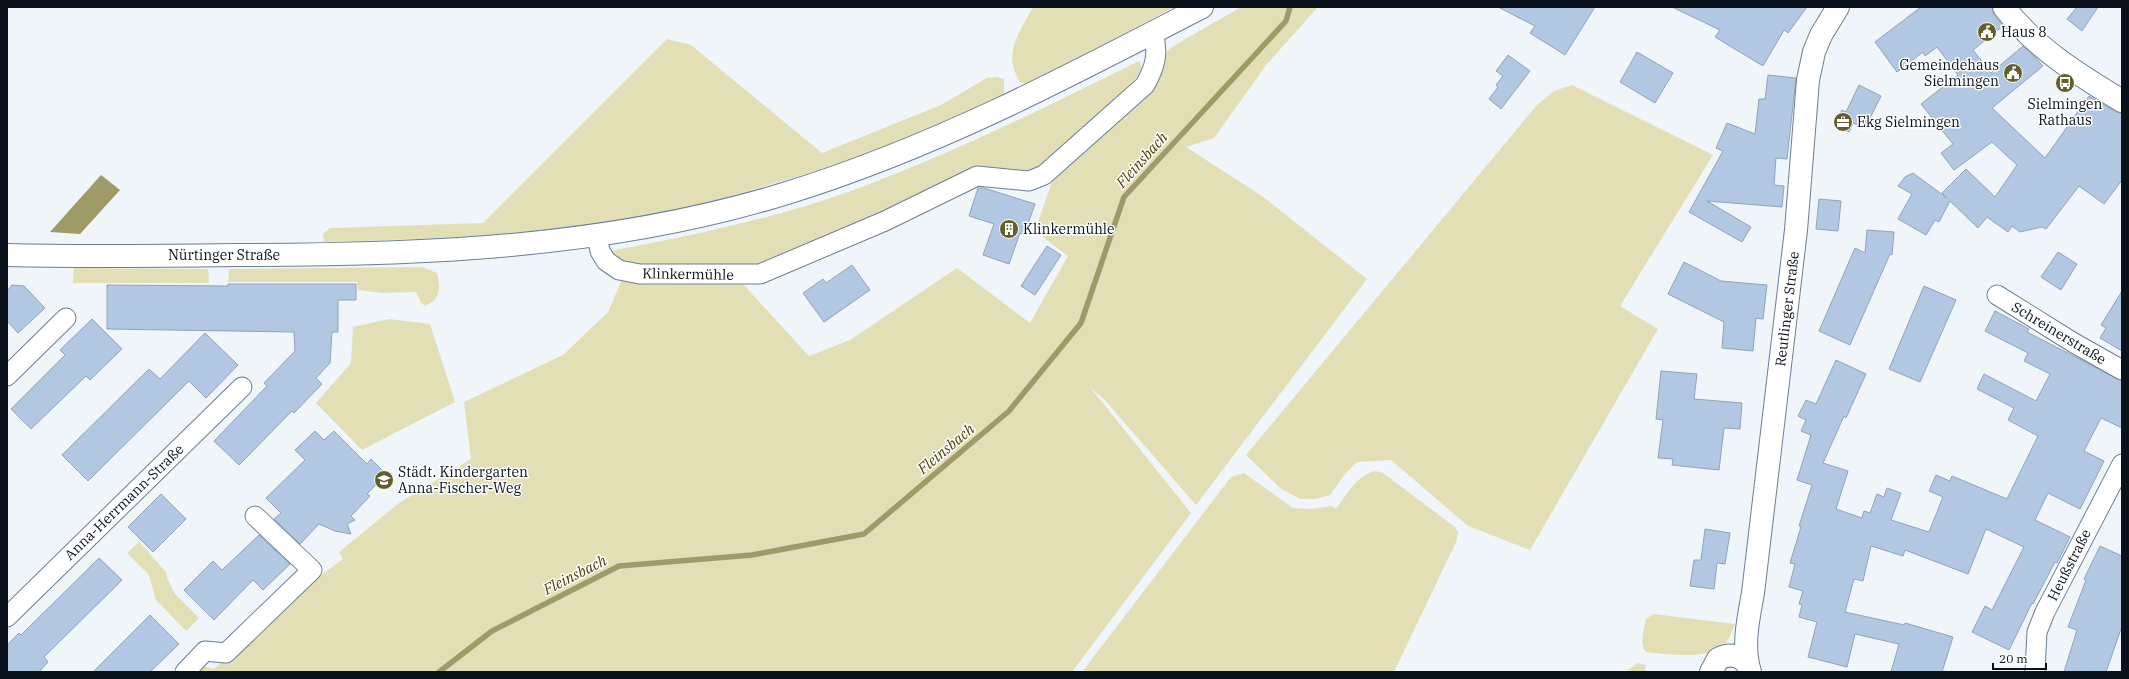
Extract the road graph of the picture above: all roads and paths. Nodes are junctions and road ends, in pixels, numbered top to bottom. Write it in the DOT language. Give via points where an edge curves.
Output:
graph roads {
  1 [pos="1202,7"];
  2 [pos="1838,7"];
  3 [pos="2004,7"];
  4 [pos="1153,33"];
  5 [pos="2119,95"];
  6 [pos="597,236"];
  7 [pos="7,255"];
  8 [pos="1996,295"];
  9 [pos="66,318"];
  10 [pos="2122,370"];
  11 [pos="7,376"];
  12 [pos="242,387"];
  13 [pos="2122,464"];
  14 [pos="256,516"];
  15 [pos="1748,616"];
  16 [pos="7,617"];
  17 [pos="1718,664"];
  18 [pos="1749,668"];
  19 [pos="185,672"];
  20 [pos="2035,672"];
  1 -- 4 [label="main road, Nürtinger Straße"];
  2 -- 15 [label="main road, Reutlinger Straße" via="1814,52 1808,80 1796,237 1754,593"];
  3 -- 5 [label="main road" via="2029,37"];
  4 -- 6 [label="main road, Nürtinger Straße" via="1021,100 892,156 787,193 695,217"];
  4 -- 6 [label="street, Klinkermühle" via="1157,47 1156,59 1145,85 1044,175 1029,181 977,176 886,221 760,274 640,274 618,270 606,261 600,251"];
  6 -- 7 [label="main road, Nürtinger Straße" via="440,251 263,255"];
  8 -- 10 [label="street, Schreinerstraße"];
  9 -- 11 [label="street"];
  12 -- 16 [label="street, Anna-Herrmann-Straße"];
  13 -- 20 [label="street, Heußstraße" via="2045,612 2037,632"];
  14 -- 19 [label="street" via="312,570 226,653 205,651"];
  15 -- 17 [label="main road, Reutlinger Straße" via="1732,649"];
  15 -- 18 [label="main road, Reutlinger Straße" via="1746,654"];
  17 -- 18 [label="main road" via="1738,656"];
}
